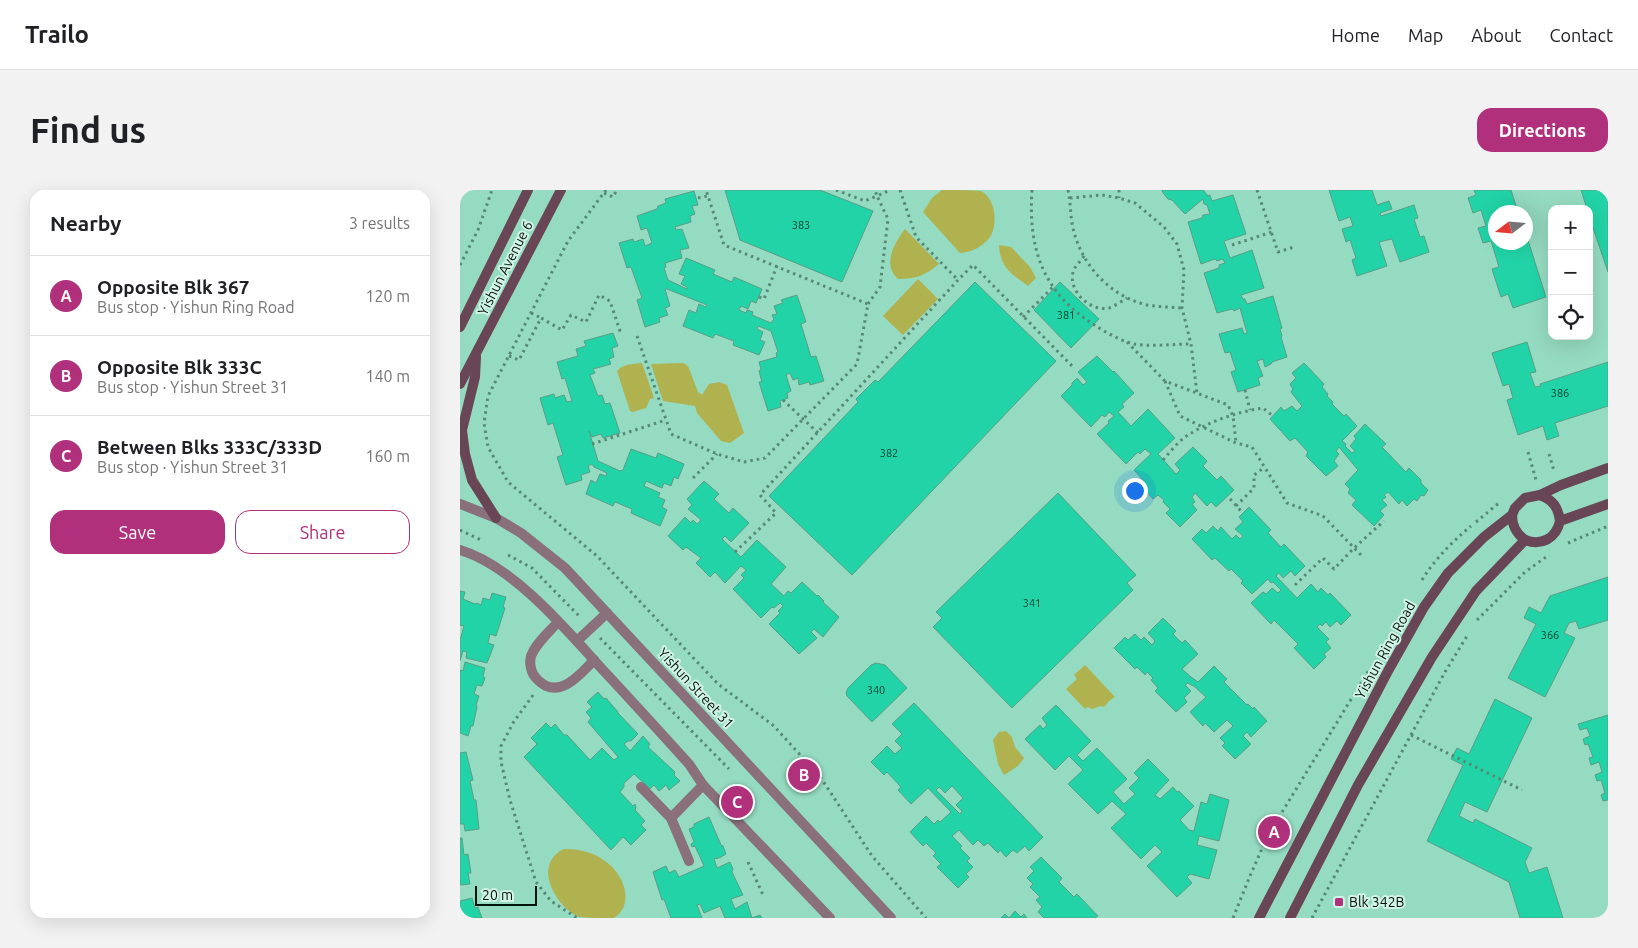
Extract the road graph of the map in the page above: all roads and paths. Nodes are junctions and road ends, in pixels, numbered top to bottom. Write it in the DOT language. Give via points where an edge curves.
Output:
graph roads {
  1 [pos="492,190"];
  2 [pos="528,190"];
  3 [pos="561,190"];
  4 [pos="617,190"];
  5 [pos="706,190"];
  6 [pos="836,190"];
  7 [pos="875,190"];
  8 [pos="890,190"];
  9 [pos="900,190"];
  10 [pos="1032,190"];
  11 [pos="1068,190"];
  12 [pos="1119,190"];
  13 [pos="1257,190"];
  14 [pos="605,192"];
  15 [pos="708,196"];
  16 [pos="878,196"];
  17 [pos="698,198"];
  18 [pos="1070,198"];
  19 [pos="1119,198"];
  20 [pos="1272,232"];
  21 [pos="1232,245"];
  22 [pos="1294,247"];
  23 [pos="1084,256"];
  24 [pos="460,265"];
  25 [pos="777,266"];
  26 [pos="958,280"];
  27 [pos="1053,287"];
  28 [pos="759,297"];
  29 [pos="1128,298"];
  30 [pos="868,304"];
  31 [pos="1182,308"];
  32 [pos="531,313"];
  33 [pos="1024,317"];
  34 [pos="541,318"];
  35 [pos="460,327"];
  36 [pos="620,334"];
  37 [pos="637,336"];
  38 [pos="1126,342"];
  39 [pos="1191,344"];
  40 [pos="476,354"];
  41 [pos="509,356"];
  42 [pos="1074,368"];
  43 [pos="1165,381"];
  44 [pos="460,384"];
  45 [pos="1245,390"];
  46 [pos="1197,393"];
  47 [pos="783,400"];
  48 [pos="1250,410"];
  49 [pos="1233,416"];
  50 [pos="1273,416"];
  51 [pos="803,419"];
  52 [pos="666,420"];
  53 [pos="1203,427"];
  54 [pos="818,433"];
  55 [pos="1236,443"];
  56 [pos="592,444"];
  57 [pos="1528,452"];
  58 [pos="717,454"];
  59 [pos="1549,454"];
  60 [pos="1164,460"];
  61 [pos="1265,467"];
  62 [pos="1608,468"];
  63 [pos="1554,472"];
  64 [pos="693,478"];
  65 [pos="1536,480"];
  66 [pos="1540,495"];
  67 [pos="1230,499"];
  68 [pos="460,504"];
  69 [pos="1608,504"];
  70 [pos="1236,506"];
  71 [pos="1241,511"];
  72 [pos="1512,515"];
  73 [pos="496,518"];
  74 [pos="1384,521"];
  75 [pos="1560,521"];
  76 [pos="1608,526"];
  77 [pos="460,530"];
  78 [pos="1524,540"];
  79 [pos="489,544"];
  80 [pos="1562,546"];
  81 [pos="1354,548"];
  82 [pos="460,550"];
  83 [pos="735,552"];
  84 [pos="506,554"];
  85 [pos="1361,555"];
  86 [pos="1547,556"];
  87 [pos="1295,585"];
  88 [pos="607,613"];
  89 [pos="558,622"];
  90 [pos="591,628"];
  91 [pos="1472,628"];
  92 [pos="1468,635"];
  93 [pos="577,642"];
  94 [pos="594,660"];
  95 [pos="542,684"];
  96 [pos="1411,735"];
  97 [pos="730,771"];
  98 [pos="703,785"];
  99 [pos="641,788"];
  100 [pos="1296,789"];
  101 [pos="1522,790"];
  102 [pos="672,818"];
  103 [pos="690,861"];
  104 [pos="748,862"];
  105 [pos="764,897"];
  106 [pos="828,917"];
  107 [pos="577,918"];
  108 [pos="891,918"];
  109 [pos="926,918"];
  110 [pos="1233,918"];
  111 [pos="1259,918"];
  112 [pos="1290,918"];
  113 [pos="1312,918"];
  1 -- 24 [label="path" via="478,230"];
  2 -- 35 [label="main road, Yishun Avenue 6"];
  3 -- 40 [label="main road, Yishun Avenue 6"];
  4 -- 14 [label="path" via="613,197"];
  5 -- 15 [label="path"];
  6 -- 16 [label="path" via="865,200"];
  7 -- 16 [label="path"];
  8 -- 16 [label="path"];
  9 -- 26 [label="path" via="916,237"];
  10 -- 27 [label="path" via="1034,240 1039,260"];
  11 -- 18 [label="path"];
  12 -- 19 [label="path"];
  13 -- 20 [label="path"];
  14 -- 32 [label="path" via="568,241"];
  15 -- 17 [label="path"];
  15 -- 25 [label="path" via="724,245"];
  16 -- 30 [label="path" via="888,219 880,287"];
  18 -- 19 [label="path" via="1102,194"];
  18 -- 23 [label="path" via="1074,232"];
  19 -- 31 [label="path" via="1135,203 1164,227 1177,244 1184,270"];
  20 -- 21 [label="path"];
  20 -- 22 [label="path" via="1278,252"];
  23 -- 29 [label="path" via="1102,281"];
  23 -- 29 [label="path" via="1073,271 1072,282 1082,300 1096,308 1110,308"];
  25 -- 28 [label="path" via="764,299"];
  25 -- 30 [label="path"];
  26 -- 33 [label="path" via="973,265"];
  26 -- 54 [label="path"];
  27 -- 33 [label="path"];
  27 -- 38 [label="path" via="1080,316"];
  29 -- 31 [label="path" via="1148,305"];
  30 -- 51 [label="path" via="857,364"];
  31 -- 39 [label="path"];
  32 -- 34 [label="path"];
  32 -- 41 [label="path"];
  33 -- 42 [label="path"];
  34 -- 36 [label="path" via="562,330 571,315 586,322 599,295 610,301"];
  34 -- 41 [label="path" via="519,360"];
  37 -- 52 [label="path"];
  38 -- 39 [label="path"];
  38 -- 43 [label="path"];
  39 -- 46 [label="path"];
  40 -- 44 [label="main road, Yishun Avenue 6"];
  40 -- 73 [label="main road" via="475,377 462,430 472,480"];
  41 -- 109 [label="path" via="488,396 484,423 488,447 508,482 596,556 718,684 774,726 820,778 872,856"];
  43 -- 46 [label="path"];
  43 -- 53 [label="path" via="1180,416"];
  45 -- 48 [label="path"];
  46 -- 49 [label="path" via="1228,405"];
  47 -- 51 [label="path"];
  48 -- 49 [label="path"];
  48 -- 50 [label="path" via="1263,408"];
  49 -- 53 [label="path"];
  49 -- 55 [label="path"];
  51 -- 54 [label="path"];
  51 -- 58 [label="path" via="765,458 744,462"];
  52 -- 56 [label="path"];
  52 -- 58 [label="path" via="671,434"];
  53 -- 55 [label="path"];
  53 -- 60 [label="path" via="1184,438"];
  54 -- 83 [label="path" via="760,495 776,513"];
  55 -- 61 [label="path" via="1252,447"];
  57 -- 65 [label="path"];
  58 -- 64 [label="path"];
  59 -- 63 [label="path"];
  61 -- 70 [label="path" via="1254,476 1254,488"];
  61 -- 81 [label="path" via="1287,503 1323,516"];
  62 -- 66 [label="main road, Yishun Ring Road"];
  66 -- 72 [label="main road, Yishun Ring Road" via="1525,498"];
  66 -- 75 [label="main road" via="1554,504"];
  67 -- 70 [label="path"];
  68 -- 73 [label="street, Yishun Street 31"];
  69 -- 75 [label="main road"];
  70 -- 71 [label="path"];
  72 -- 78 [label="main road" via="1515,530"];
  72 -- 111 [label="main road, Yishun Ring Road" via="1484,536 1448,573 1424,607"];
  73 -- 88 [label="street, Yishun Street 31" via="521,532 565,568"];
  74 -- 81 [label="path"];
  75 -- 78 [label="main road" via="1554,534 1541,543"];
  76 -- 80 [label="path"];
  77 -- 79 [label="path"];
  78 -- 112 [label="main road" via="1476,591 1432,656 1358,784"];
  81 -- 85 [label="path"];
  81 -- 87 [label="path" via="1334,569 1323,558"];
  82 -- 89 [label="street" via="490,563 534,597"];
  84 -- 90 [label="path" via="532,568"];
  86 -- 91 [label="path" via="1524,572"];
  88 -- 90 [label="street"];
  88 -- 108 [label="street, Yishun Street 31"];
  89 -- 93 [label="street"];
  89 -- 95 [label="street" via="531,657 533,675"];
  90 -- 93 [label="street"];
  90 -- 97 [label="path"];
  92 -- 96 [label="path"];
  93 -- 94 [label="street"];
  94 -- 95 [label="street" via="567,684 554,688"];
  94 -- 98 [label="street" via="690,764"];
  95 -- 107 [label="path" via="513,723 501,746 501,762 536,882 551,901"];
  96 -- 101 [label="path"];
  96 -- 113 [label="path"];
  98 -- 102 [label="street"];
  98 -- 106 [label="street"];
  99 -- 102 [label="street"];
  100 -- 110 [label="path" via="1268,835"];
  102 -- 103 [label="street"];
  104 -- 105 [label="path"];
}
